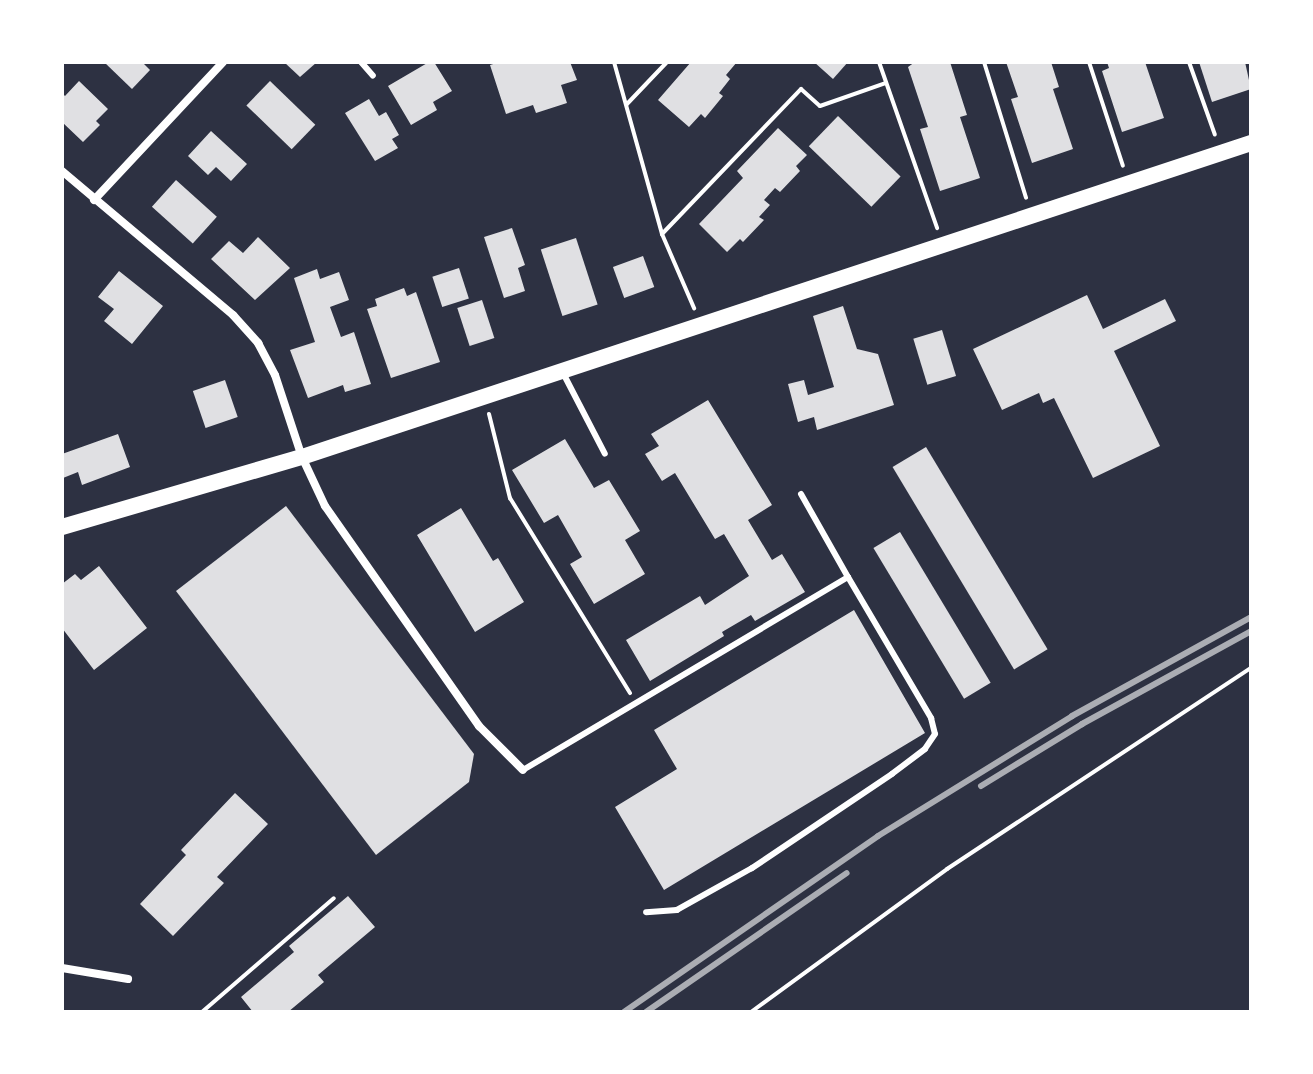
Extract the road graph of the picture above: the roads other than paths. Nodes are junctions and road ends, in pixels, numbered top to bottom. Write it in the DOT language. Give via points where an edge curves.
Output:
graph roads {
  1 [pos="223,62"];
  2 [pos="361,62"];
  3 [pos="373,76"];
  4 [pos="1251,143"];
  5 [pos="62,171"];
  6 [pos="94,200"];
  7 [pos="562,371"];
  8 [pos="605,454"];
  9 [pos="302,457"];
  10 [pos="801,494"];
  11 [pos="62,527"];
  12 [pos="848,577"];
  13 [pos="523,770"];
  14 [pos="646,912"];
  15 [pos="62,968"];
  16 [pos="128,979"];
  1 -- 6 [label="street"];
  2 -- 3 [label="lane"];
  4 -- 7 [label="main road"];
  5 -- 6 [label="street"];
  6 -- 9 [label="street" via="233,315 258,343 275,375"];
  7 -- 8 [label="lane"];
  7 -- 9 [label="main road"];
  9 -- 11 [label="main road"];
  9 -- 13 [label="street" via="325,506 470,713"];
  10 -- 12 [label="lane"];
  12 -- 13 [label="lane"];
  12 -- 14 [label="lane" via="931,718 935,734 925,749 752,868 677,910"];
  15 -- 16 [label="street"];
}
